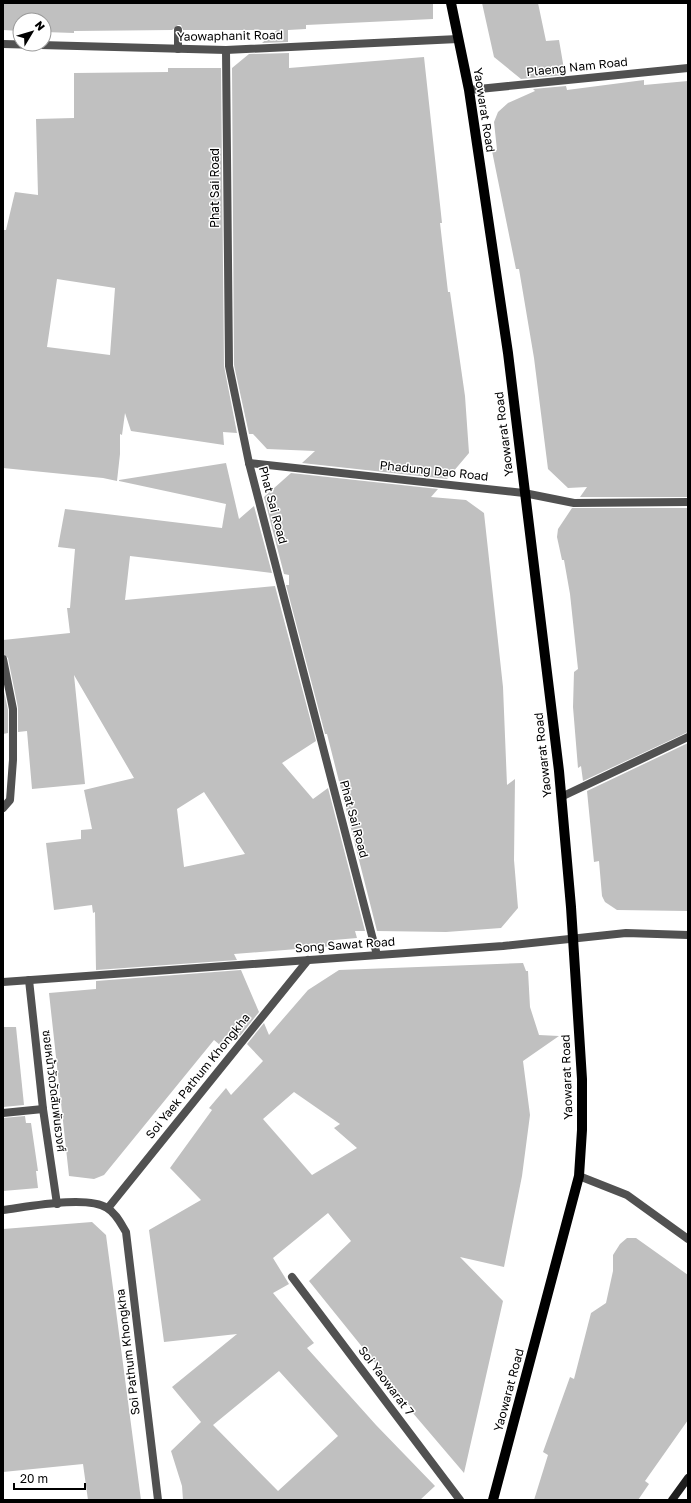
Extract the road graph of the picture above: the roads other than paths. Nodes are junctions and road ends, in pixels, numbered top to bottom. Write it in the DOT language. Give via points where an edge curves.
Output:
graph roads {
  1 [pos="451,3"];
  2 [pos="178,30"];
  3 [pos="458,39"];
  4 [pos="3,44"];
  5 [pos="178,49"];
  6 [pos="226,50"];
  7 [pos="688,68"];
  8 [pos="469,90"];
  9 [pos="249,463"];
  10 [pos="524,492"];
  11 [pos="688,502"];
  12 [pos="3,659"];
  13 [pos="688,737"];
  14 [pos="561,797"];
  15 [pos="3,808"];
  16 [pos="688,935"];
  17 [pos="572,940"];
  18 [pos="377,955"];
  19 [pos="308,960"];
  20 [pos="29,980"];
  21 [pos="3,982"];
  22 [pos="43,1109"];
  23 [pos="3,1113"];
  24 [pos="579,1176"];
  25 [pos="57,1204"];
  26 [pos="108,1208"];
  27 [pos="3,1210"];
  28 [pos="688,1239"];
  29 [pos="292,1276"];
  30 [pos="688,1478"];
  31 [pos="158,1500"];
  32 [pos="460,1500"];
  33 [pos="492,1500"];
  34 [pos="672,1500"];
  1 -- 3 [label="main road, Yaowarat Road"];
  2 -- 5 [label="street"];
  3 -- 6 [label="street, Yaowaphanit Road"];
  3 -- 8 [label="main road, Yaowarat Road"];
  4 -- 5 [label="street, Yaowaphanit Road"];
  5 -- 6 [label="street, Yaowaphanit Road"];
  6 -- 9 [label="street, Phat Sai Road" via="229,366"];
  7 -- 8 [label="street, Plaeng Nam Road"];
  8 -- 10 [label="main road, Yaowarat Road" via="508,353"];
  9 -- 10 [label="street, Phadung Dao Road"];
  9 -- 18 [label="street, Phat Sai Road"];
  10 -- 11 [label="street, Phadung Dao Road" via="574,503"];
  10 -- 14 [label="main road, Yaowarat Road"];
  12 -- 15 [label="street" via="12,710 13,760 10,800"];
  13 -- 14 [label="street"];
  14 -- 17 [label="main road, Yaowarat Road"];
  16 -- 17 [label="street, Song Sawat Road" via="626,934"];
  17 -- 18 [label="street, Song Sawat Road"];
  17 -- 24 [label="main road, Yaowarat Road" via="582,1079"];
  18 -- 19 [label="street, Song Sawat Road"];
  19 -- 20 [label="street, Song Sawat Road"];
  19 -- 26 [label="street, Soi Yaek Pathum Khongkha"];
  20 -- 21 [label="street, Song Sawat Road"];
  20 -- 22 [label="street, ซอยหน้าวัดวัดสัมพันธวงศ์"];
  22 -- 23 [label="street"];
  22 -- 25 [label="street, ซอยหน้าวัดวัดสัมพันธวงศ์"];
  24 -- 28 [label="street" via="627,1195"];
  24 -- 33 [label="main road, Yaowarat Road"];
  25 -- 26 [label="street" via="96,1203"];
  25 -- 27 [label="street"];
  26 -- 31 [label="street, Soi Pathum Khongkha" via="126,1232"];
  29 -- 32 [label="street, Soi Yaowarat 7"];
  30 -- 34 [label="main road"];
}
